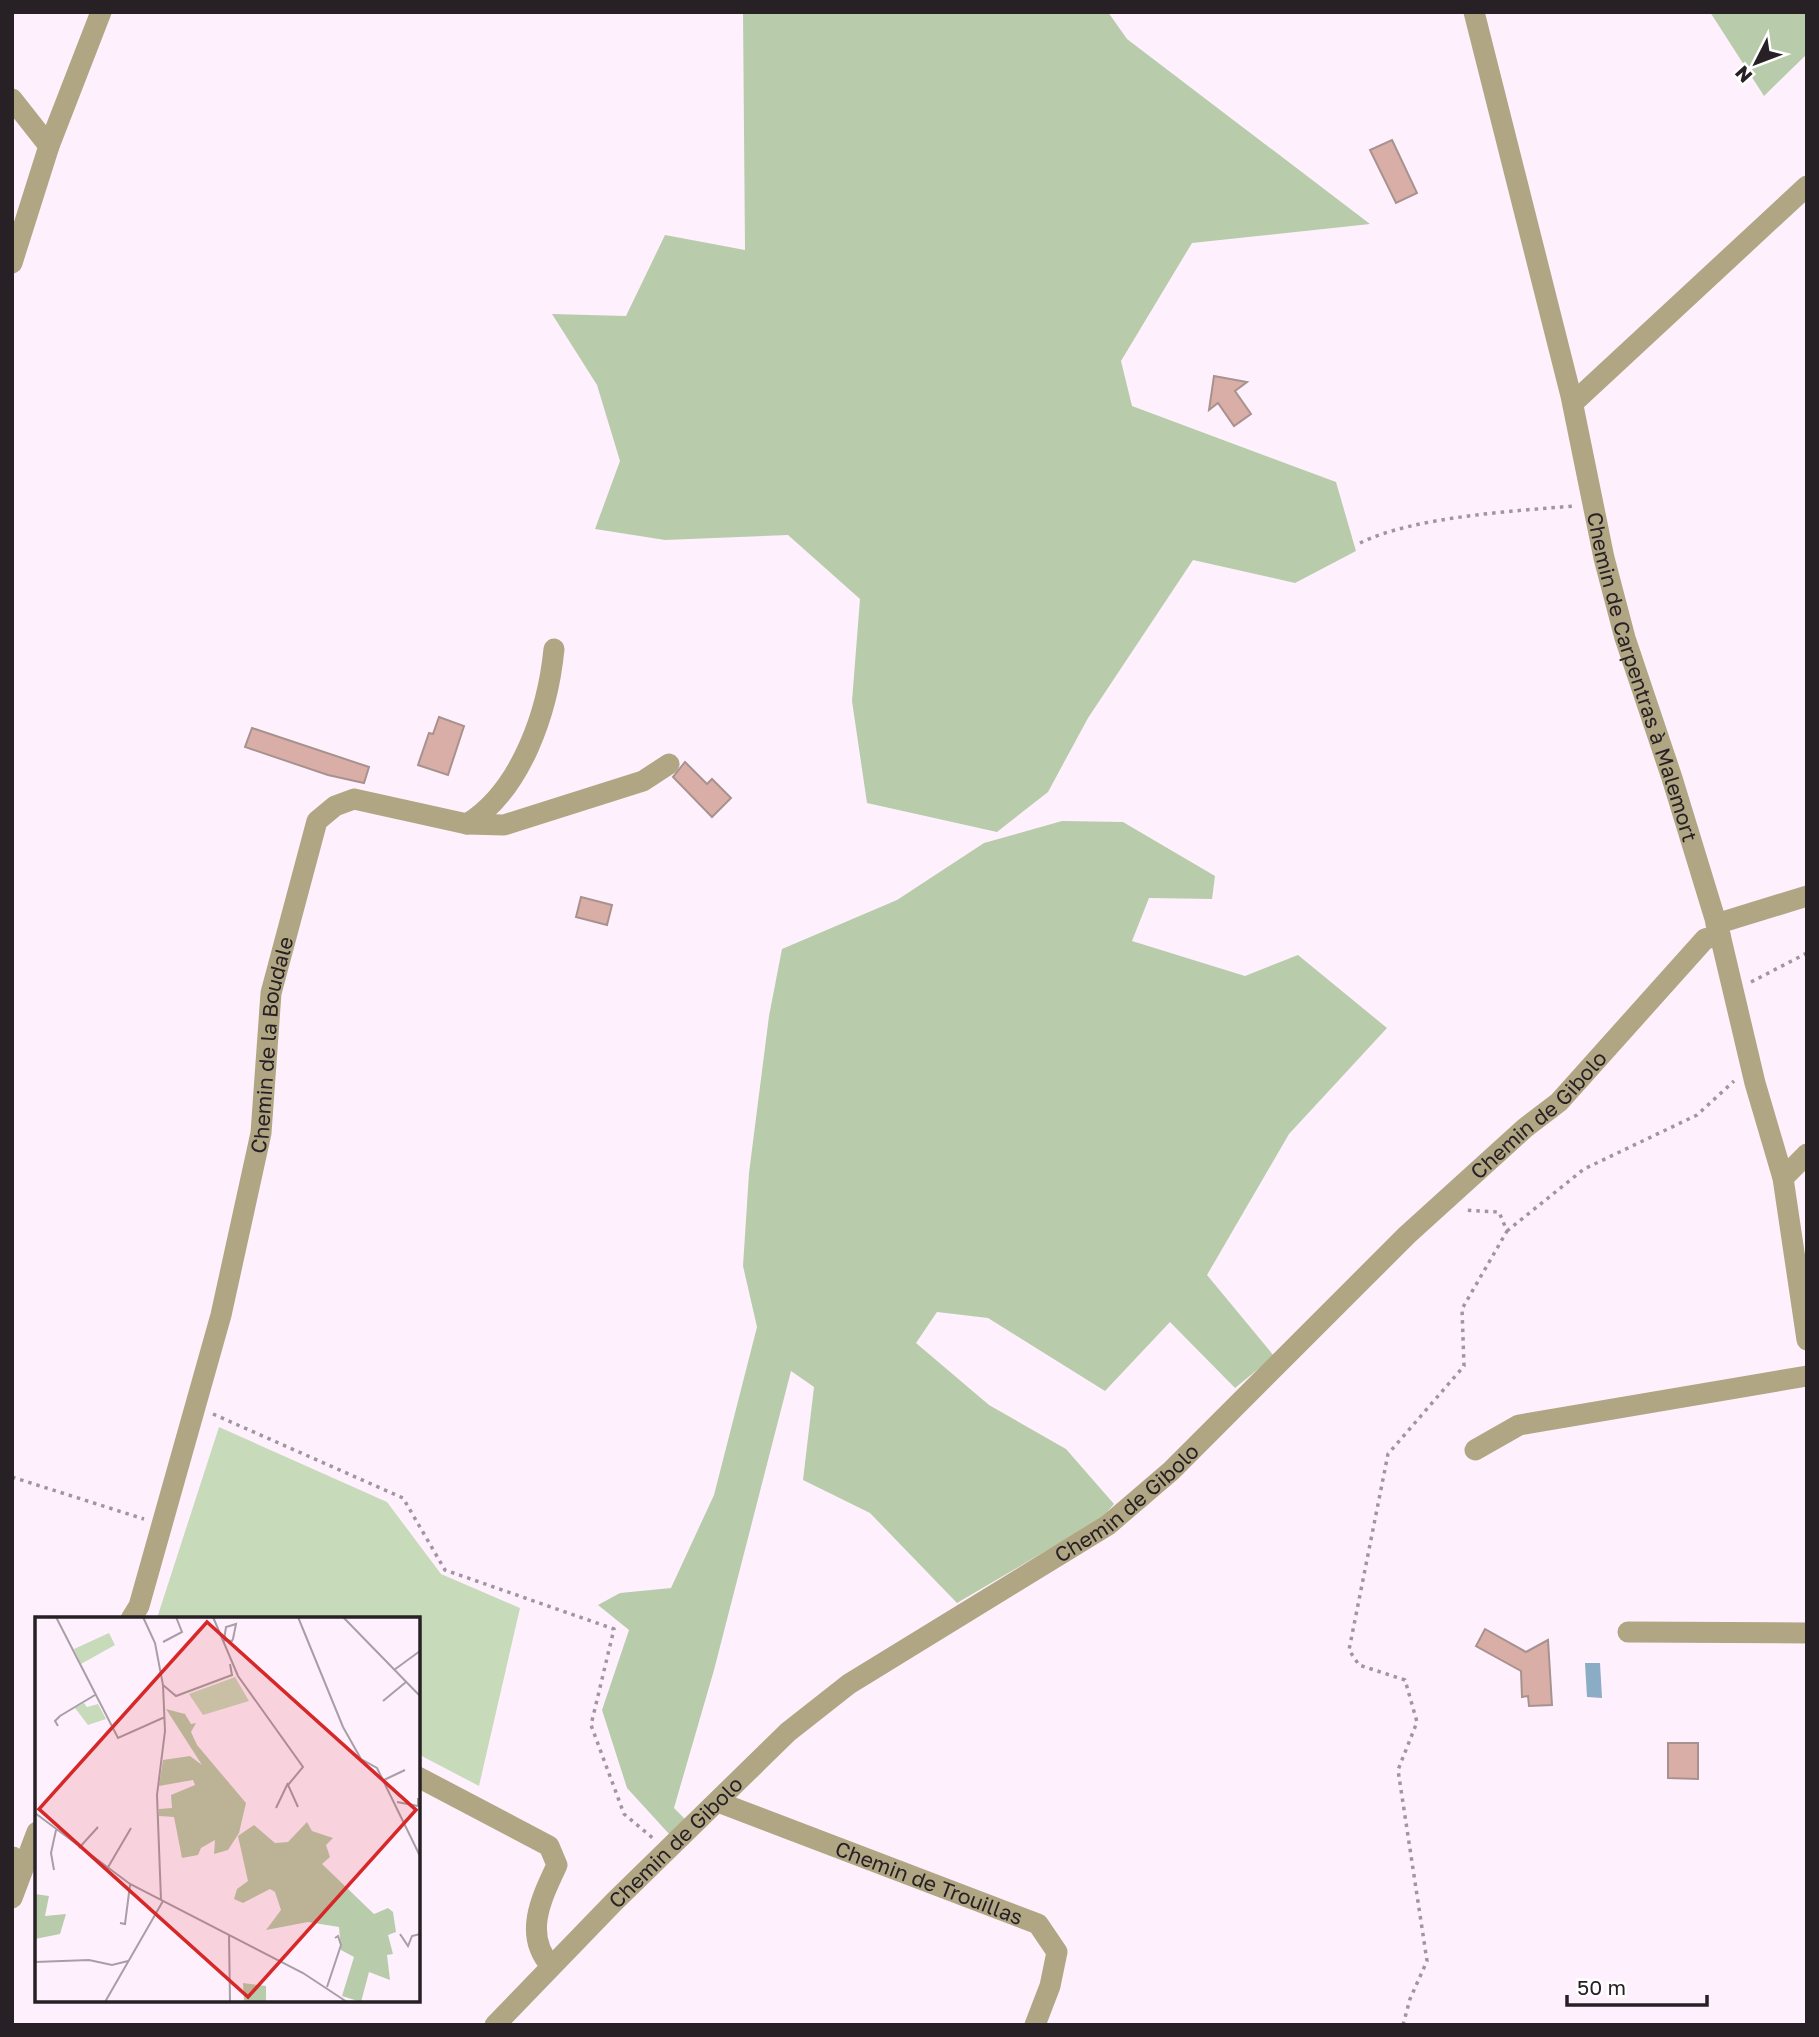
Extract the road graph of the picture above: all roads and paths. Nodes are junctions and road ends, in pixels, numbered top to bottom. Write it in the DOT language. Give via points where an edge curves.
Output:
graph roads {
  1 [pos="102,12"];
  2 [pos="1474,12"];
  3 [pos="12,99"];
  4 [pos="49,146"];
  5 [pos="1807,186"];
  6 [pos="12,264"];
  7 [pos="1573,403"];
  8 [pos="1593,505"];
  9 [pos="1360,543"];
  10 [pos="554,649"];
  11 [pos="669,764"];
  12 [pos="467,824"];
  13 [pos="1807,896"];
  14 [pos="1718,930"];
  15 [pos="1807,953"];
  16 [pos="1734,991"];
  17 [pos="1751,1065"];
  18 [pos="1807,1154"];
  19 [pos="1783,1178"];
  20 [pos="1437,1207"];
  21 [pos="1507,1231"];
  22 [pos="1807,1340"];
  23 [pos="1807,1376"];
  24 [pos="196,1406"];
  25 [pos="1475,1450"];
  26 [pos="12,1477"];
  27 [pos="162,1524"];
  28 [pos="132,1617"];
  29 [pos="1628,1632"];
  30 [pos="1807,1633"];
  31 [pos="420,1778"];
  32 [pos="718,1802"];
  33 [pos="35,1834"];
  34 [pos="668,1850"];
  35 [pos="16,1858"];
  36 [pos="12,1898"];
  37 [pos="551,1966"];
  38 [pos="495,2025"];
  39 [pos="1035,2025"];
  40 [pos="1403,2025"];
  1 -- 4 [label="street"];
  2 -- 7 [label="street, Chemin de Carpentras à Malemort"];
  3 -- 4 [label="street"];
  4 -- 6 [label="street"];
  5 -- 7 [label="street"];
  7 -- 8 [label="street, Chemin de Carpentras à Malemort"];
  8 -- 9 [label="path" via="1385,531"];
  8 -- 14 [label="street, Chemin de Carpentras à Malemort" via="1625,638"];
  10 -- 12 [label="street" via="551,677 531,746 484,814"];
  11 -- 12 [label="street, Chemin de la Boudale" via="643,781 503,825"];
  12 -- 24 [label="street, Chemin de la Boudale" via="354,799 335,806 317,821 271,993 261,1133"];
  13 -- 14 [label="street, Chemin de Gibolo"];
  14 -- 16 [label="street, Chemin de Carpentras à Malemort"];
  14 -- 20 [label="street, Chemin de Gibolo" via="1559,1102"];
  15 -- 16 [label="path"];
  16 -- 17 [label="street, Chemin de Carpentras à Malemort"];
  17 -- 19 [label="street, Chemin de Carpentras à Malemort"];
  17 -- 21 [label="path" via="1697,1115 1584,1169"];
  18 -- 19 [label="street"];
  19 -- 22 [label="street, Chemin de Carpentras à Malemort"];
  20 -- 21 [label="path" via="1499,1213"];
  20 -- 32 [label="street, Chemin de Gibolo" via="1171,1471 1108,1525 849,1684 788,1732"];
  21 -- 40 [label="path" via="1462,1309 1464,1366 1388,1454 1349,1650 1359,1665 1405,1680 1417,1722 1398,1770 1427,1961"];
  23 -- 25 [label="street" via="1519,1425"];
  24 -- 27 [label="street, Chemin de la Boudale"];
  24 -- 34 [label="path" via="403,1498 445,1570 614,1629 591,1725 624,1814"];
  26 -- 27 [label="path"];
  27 -- 28 [label="street, Chemin de la Boudale"];
  29 -- 30 [label="street"];
  31 -- 37 [label="street" via="549,1846 557,1865 537,1918 535,1941"];
  32 -- 34 [label="street, Chemin de Gibolo"];
  32 -- 39 [label="street, Chemin de Trouillas" via="1038,1924 1057,1952"];
  33 -- 35 [label="street"];
  34 -- 37 [label="street, Chemin de Gibolo"];
  35 -- 36 [label="street"];
  37 -- 38 [label="street, Chemin de Gibolo"];
}
